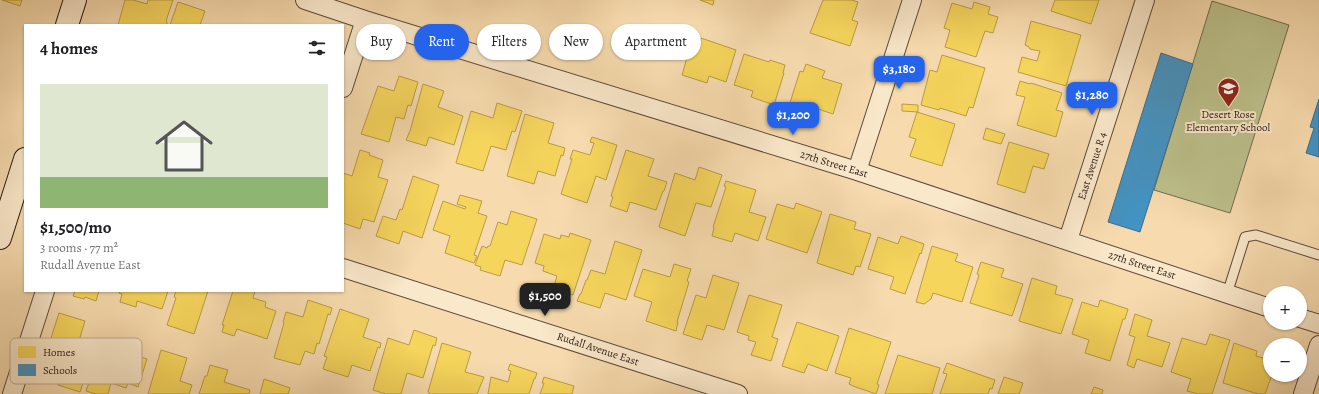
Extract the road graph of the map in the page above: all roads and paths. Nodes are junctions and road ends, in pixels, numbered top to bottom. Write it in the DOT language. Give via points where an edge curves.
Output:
graph roads {
  1 [pos="75,0"];
  2 [pos="305,0"];
  3 [pos="912,0"];
  4 [pos="1144,0"];
  5 [pos="365,20"];
  6 [pos="67,24"];
  7 [pos="344,85"];
  8 [pos="24,162"];
  9 [pos="857,171"];
  10 [pos="0,238"];
  11 [pos="1068,240"];
  12 [pos="1319,255"];
  13 [pos="344,268"];
  14 [pos="45,292"];
  15 [pos="1227,294"];
  16 [pos="1263,306"];
  17 [pos="1307,320"];
  18 [pos="1319,324"];
  19 [pos="30,338"];
  20 [pos="1319,345"];
  21 [pos="15,384"];
  22 [pos="12,394"];
  23 [pos="738,394"];
  24 [pos="1302,394"];
  1 -- 6 [label="main road"];
  2 -- 5 [label="street, 27th Street East"];
  3 -- 9 [label="street"];
  4 -- 11 [label="street, East Avenue R 4"];
  5 -- 7 [label="street"];
  5 -- 9 [label="street, 27th Street East"];
  8 -- 10 [label="main road"];
  9 -- 11 [label="street, 27th Street East"];
  11 -- 15 [label="street, 27th Street East"];
  12 -- 15 [label="lane" via="1256,235 1245,237"];
  13 -- 23 [label="street, Rudall Avenue East"];
  14 -- 19 [label="street"];
  15 -- 16 [label="street, 27th Street East"];
  17 -- 18 [label="street"];
  20 -- 24 [label="street"];
  21 -- 22 [label="street"];
}
